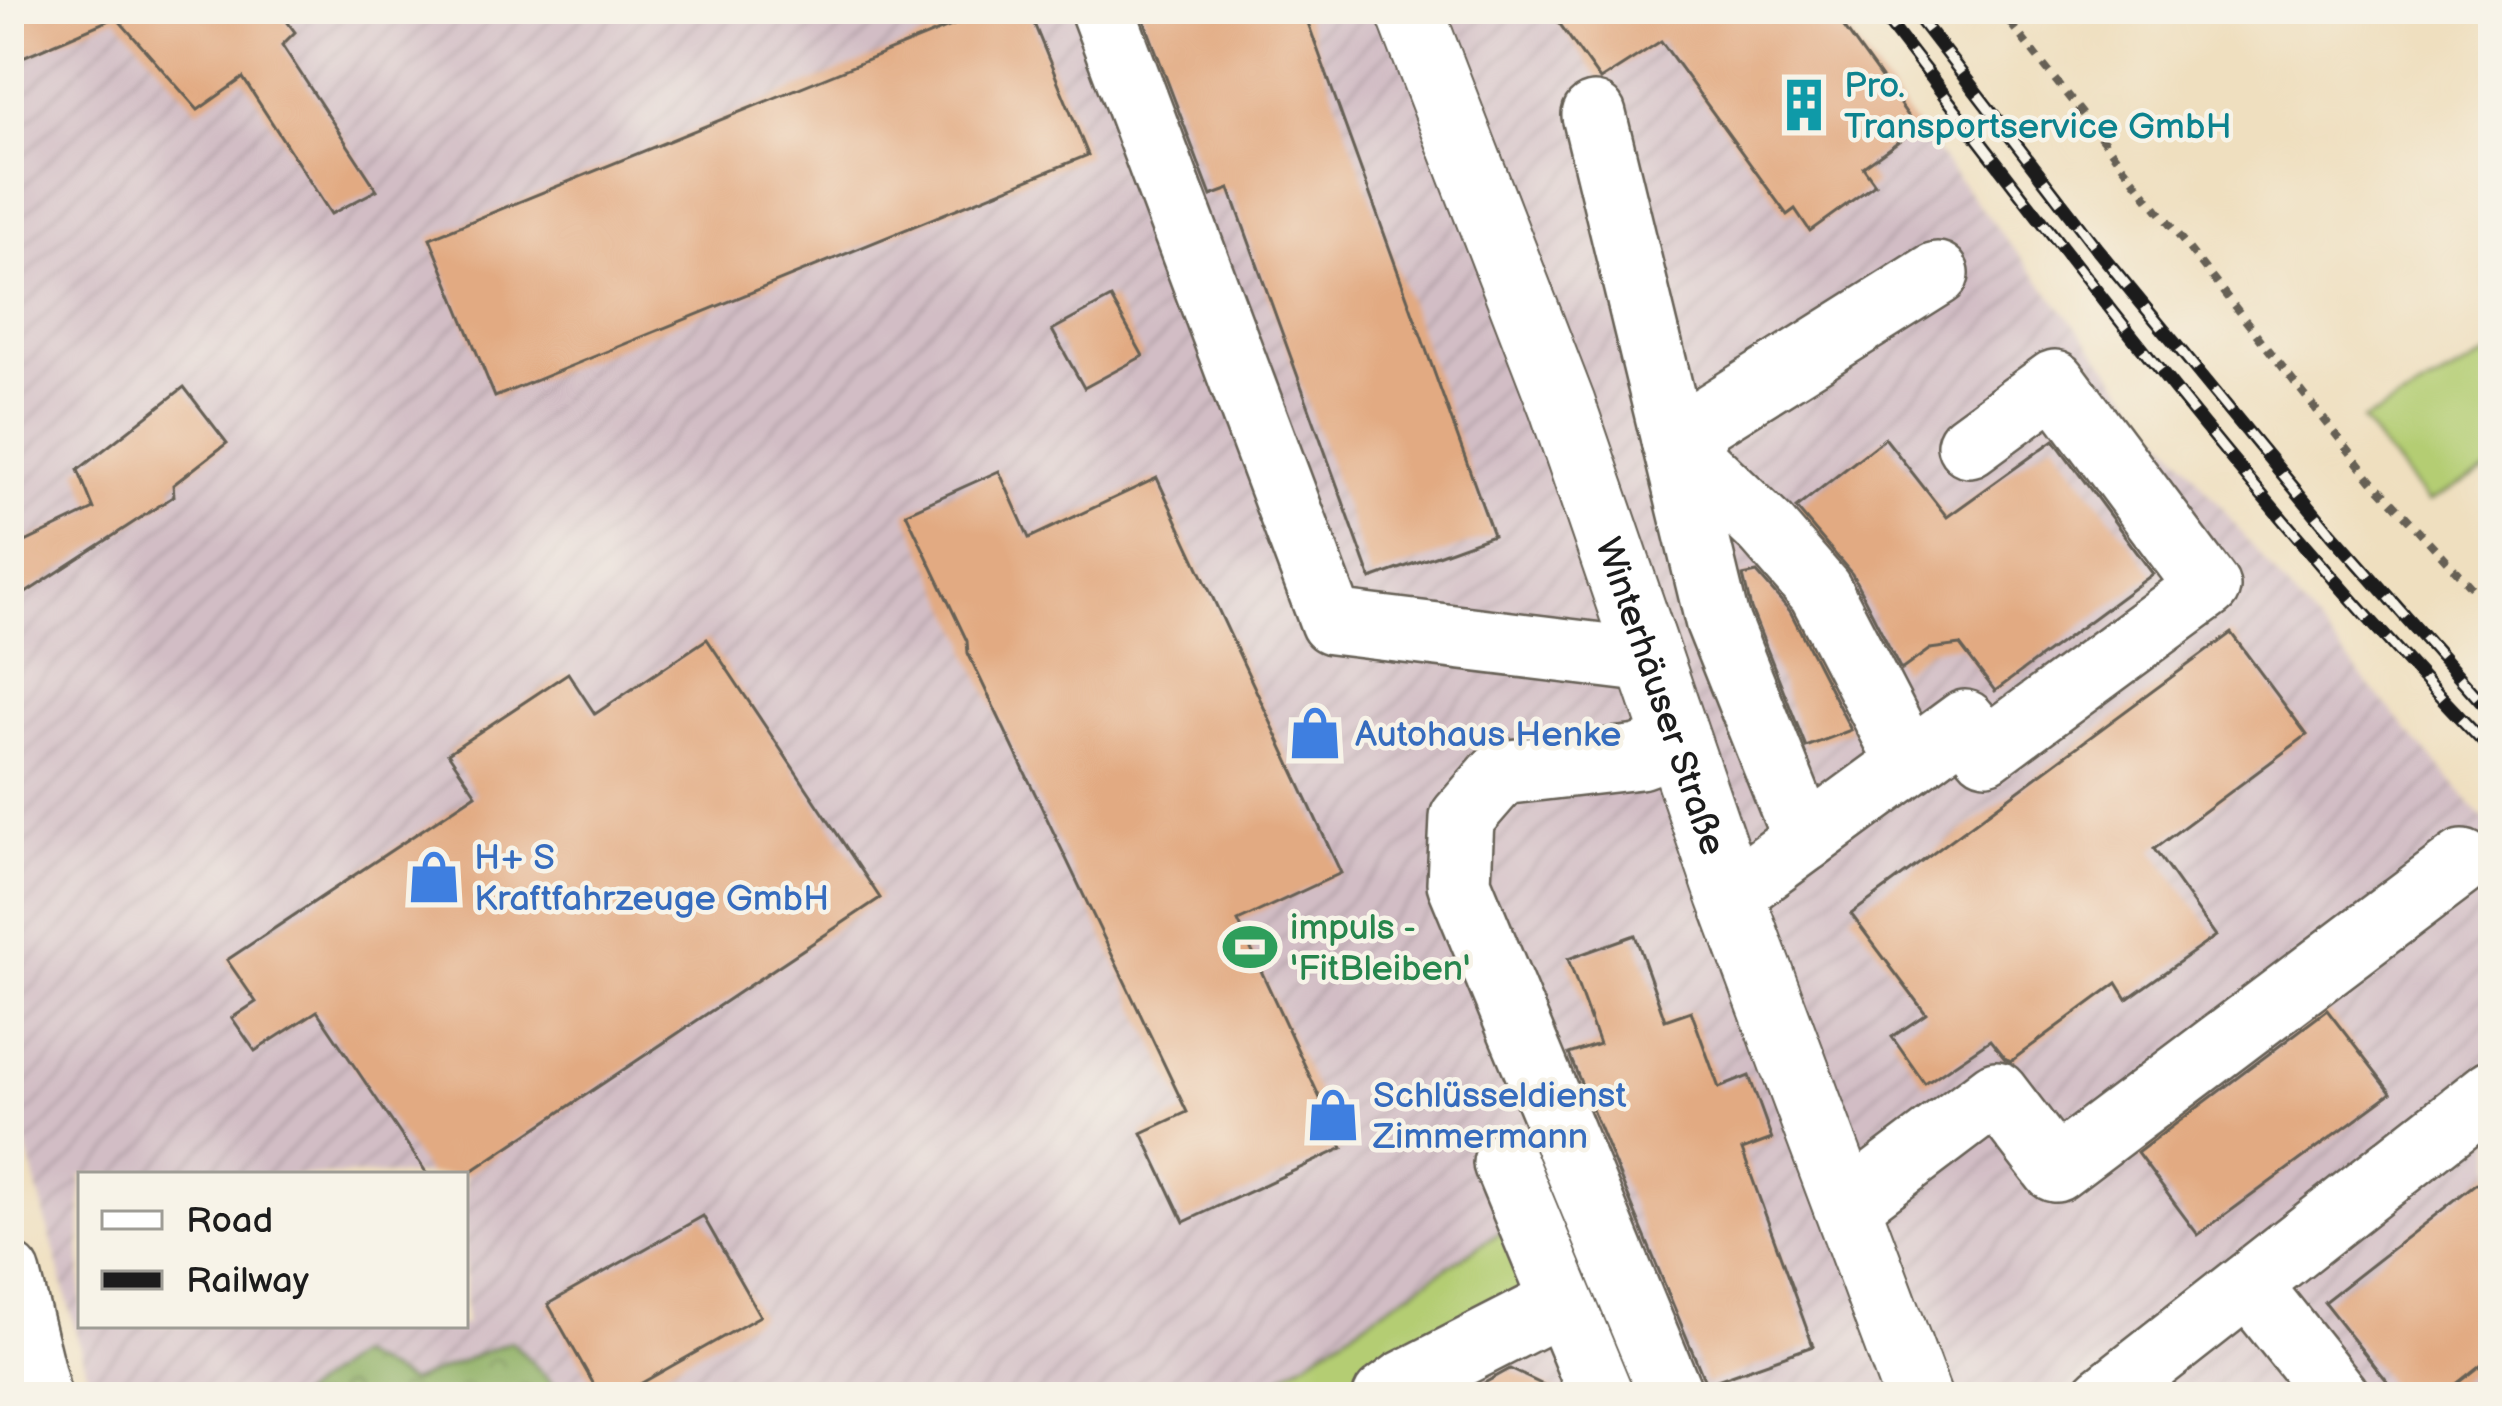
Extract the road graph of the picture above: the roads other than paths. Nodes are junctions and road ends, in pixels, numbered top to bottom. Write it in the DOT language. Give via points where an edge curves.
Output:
graph roads {
  1 [pos="1102,9"];
  2 [pos="1408,9"];
  3 [pos="1594,115"];
  4 [pos="1937,274"];
  5 [pos="1673,440"];
  6 [pos="1969,445"];
  7 [pos="1650,661"];
  8 [pos="1678,743"];
  9 [pos="1910,763"];
  10 [pos="1805,840"];
  11 [pos="2463,862"];
  12 [pos="1730,895"];
  13 [pos="2493,1091"];
  14 [pos="1505,1163"];
  15 [pos="1849,1204"];
  16 [pos="9,1275"];
  17 [pos="2248,1284"];
  18 [pos="1562,1303"];
  19 [pos="1909,1393"];
  20 [pos="39,1397"];
  21 [pos="1384,1397"];
  22 [pos="1602,1397"];
  23 [pos="1672,1397"];
  24 [pos="2104,1397"];
  25 [pos="2338,1397"];
  1 -- 7 [label="street" via="1332,622"];
  2 -- 7 [label="main road, Winterhäuser Straße" via="1562,406"];
  3 -- 5 [label="street"];
  4 -- 5 [label="street"];
  5 -- 9 [label="street" via="1820,591"];
  5 -- 10 [label="street" via="1717,620"];
  6 -- 9 [label="street" via="2055,382 2208,587 1986,751 1964,722"];
  7 -- 8 [label="main road, Winterhäuser Straße"];
  8 -- 12 [label="main road, Winterhäuser Straße"];
  8 -- 23 [label="street" via="1639,757 1501,773 1462,818 1459,883"];
  9 -- 10 [label="street"];
  10 -- 12 [label="street"];
  11 -- 15 [label="street" via="2055,1170 1996,1093"];
  12 -- 15 [label="main road, Winterhäuser Straße"];
  13 -- 17 [label="street"];
  14 -- 18 [label="street"];
  15 -- 19 [label="main road, Winterhäuser Straße"];
  16 -- 20 [label="street"];
  17 -- 24 [label="street"];
  17 -- 25 [label="street"];
  18 -- 21 [label="street"];
  18 -- 22 [label="street"];
}
